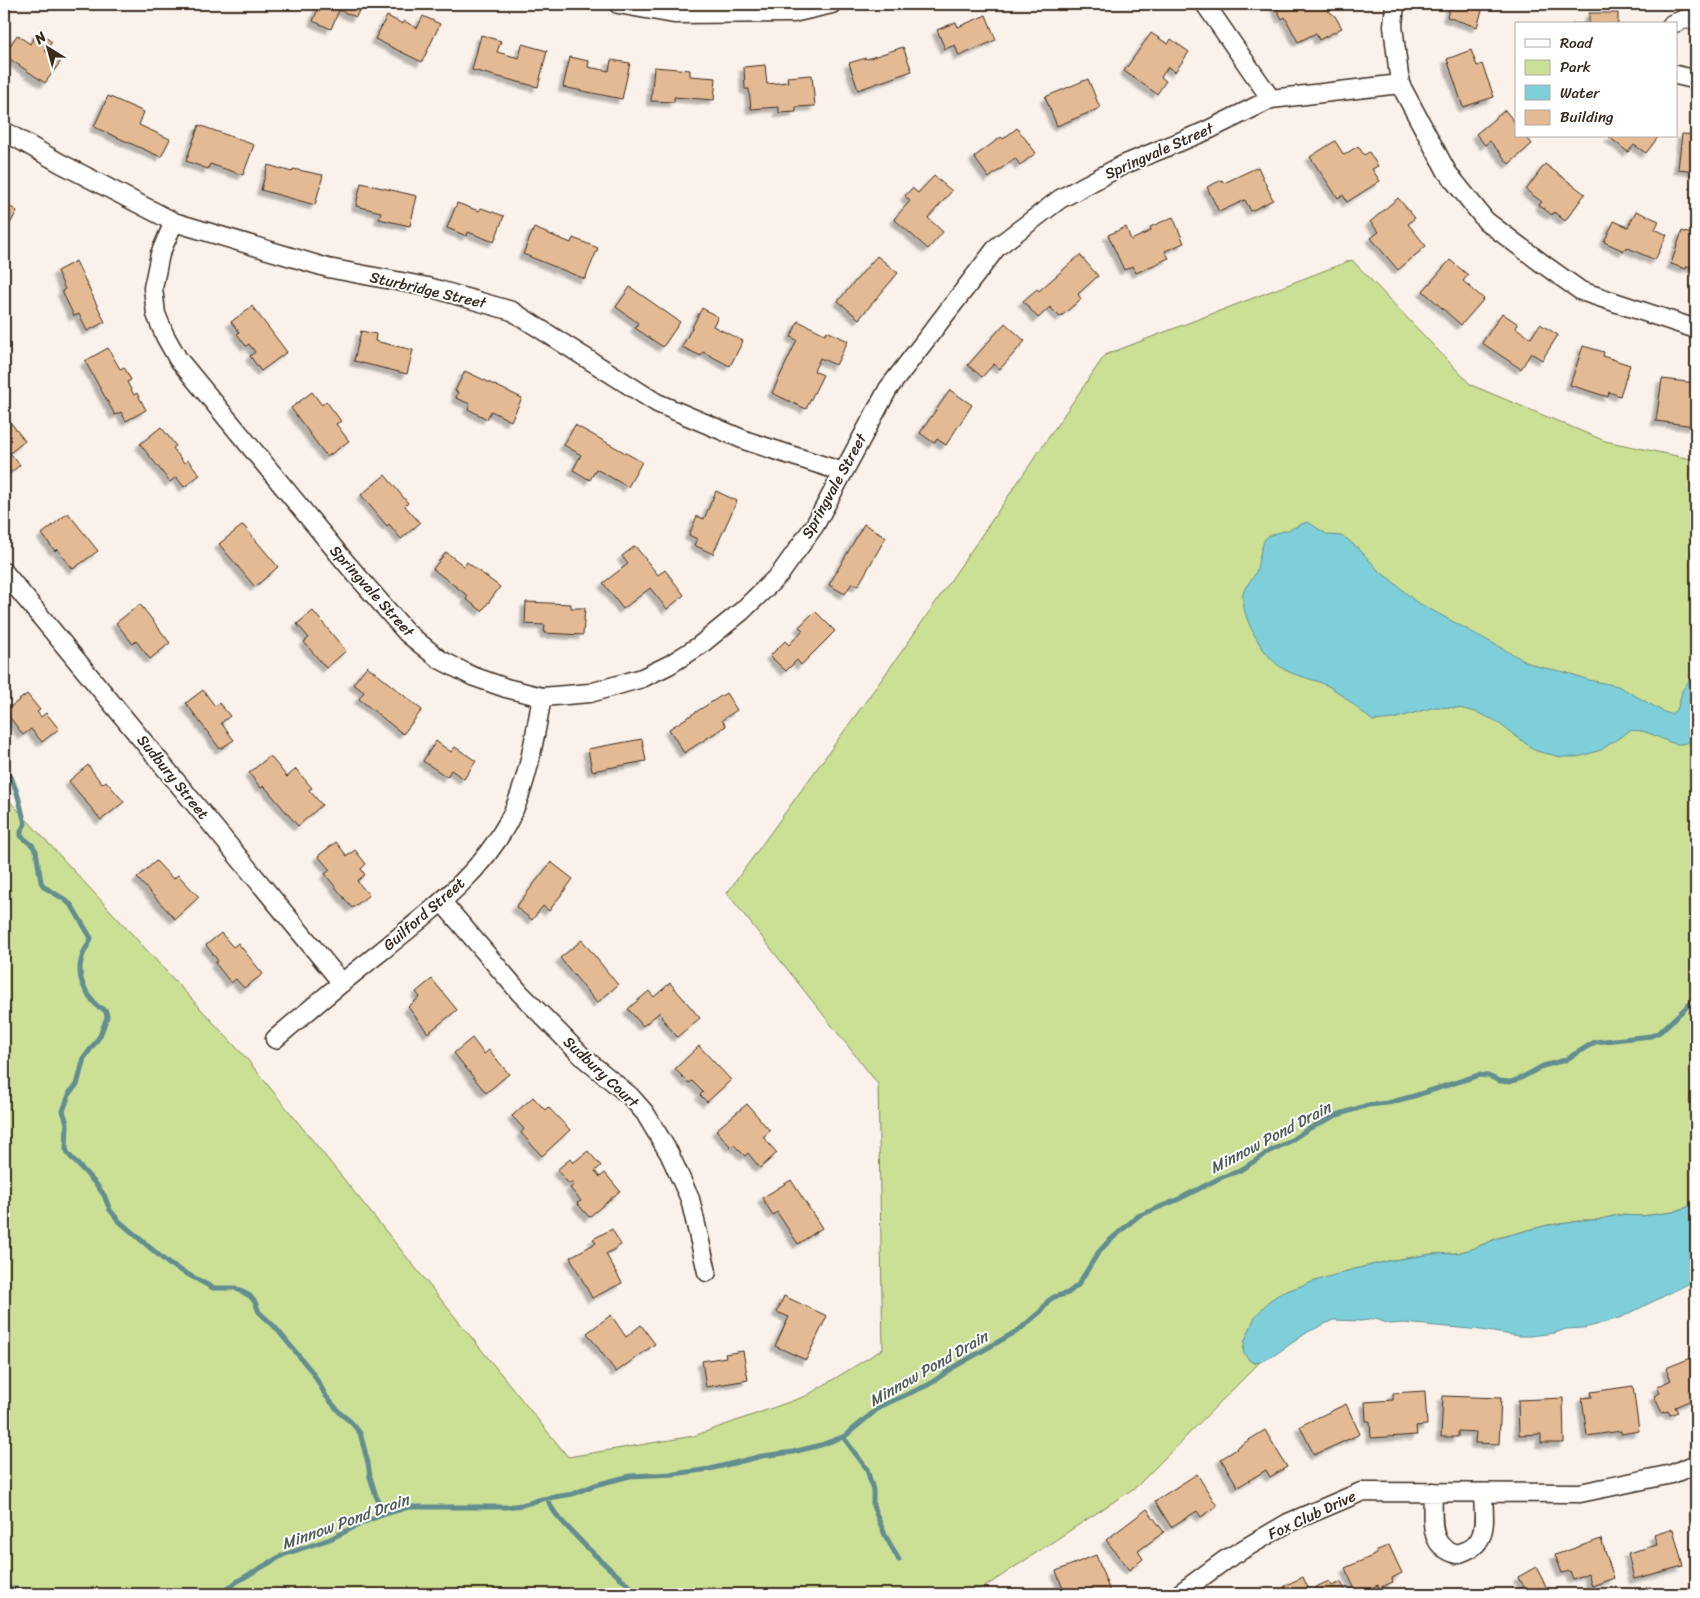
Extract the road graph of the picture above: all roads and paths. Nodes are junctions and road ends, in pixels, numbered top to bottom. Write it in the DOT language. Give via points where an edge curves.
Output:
graph roads {
  1 [pos="618,4"];
  2 [pos="832,4"];
  3 [pos="1205,4"];
  4 [pos="1395,4"];
  5 [pos="1696,20"];
  6 [pos="1677,22"];
  7 [pos="1678,75"];
  8 [pos="1696,76"];
  9 [pos="1400,84"];
  10 [pos="1271,99"];
  11 [pos="4,131"];
  12 [pos="174,222"];
  13 [pos="1696,329"];
  14 [pos="843,472"];
  15 [pos="4,572"];
  16 [pos="542,697"];
  17 [pos="442,902"];
  18 [pos="342,983"];
  19 [pos="274,1039"];
  20 [pos="707,1272"];
  21 [pos="1696,1464"];
  22 [pos="1433,1492"];
  23 [pos="1483,1493"];
  24 [pos="1179,1594"];
  1 -- 2 [label="street" via="684,14 794,13"];
  3 -- 10 [label="street"];
  4 -- 9 [label="street" via="1393,26"];
  5 -- 6 [label="street"];
  7 -- 8 [label="street"];
  9 -- 10 [label="street, Springvale Street"];
  9 -- 13 [label="street" via="1446,172 1486,220 1581,291"];
  10 -- 14 [label="street, Springvale Street" via="1206,131 1115,169 1060,199 998,247 888,389"];
  11 -- 12 [label="street, Sturbridge Street"];
  12 -- 14 [label="street, Sturbridge Street" via="328,268 428,287 512,311 657,403 747,441"];
  12 -- 16 [label="street, Springvale Street" via="160,254 153,288 156,314 178,358 407,633 440,659 472,676"];
  14 -- 16 [label="street, Springvale Street" via="815,525 780,574 699,646 642,678 590,693"];
  15 -- 18 [label="street, Sudbury Street"];
  16 -- 17 [label="street, Guilford Street" via="526,776 507,825 475,869"];
  17 -- 18 [label="street, Guilford Street"];
  17 -- 20 [label="street, Sudbury Court" via="520,993 584,1058 630,1096 645,1114 669,1153 690,1199"];
  18 -- 19 [label="street, Guilford Street"];
  21 -- 23 [label="street, Fox Club Drive" via="1672,1474 1580,1493"];
  22 -- 23 [label="street, Fox Club Drive"];
  22 -- 23 [label="street" via="1439,1543 1456,1554 1479,1541 1483,1527"];
  22 -- 24 [label="street, Fox Club Drive" via="1361,1492 1288,1523 1225,1560"];
}
